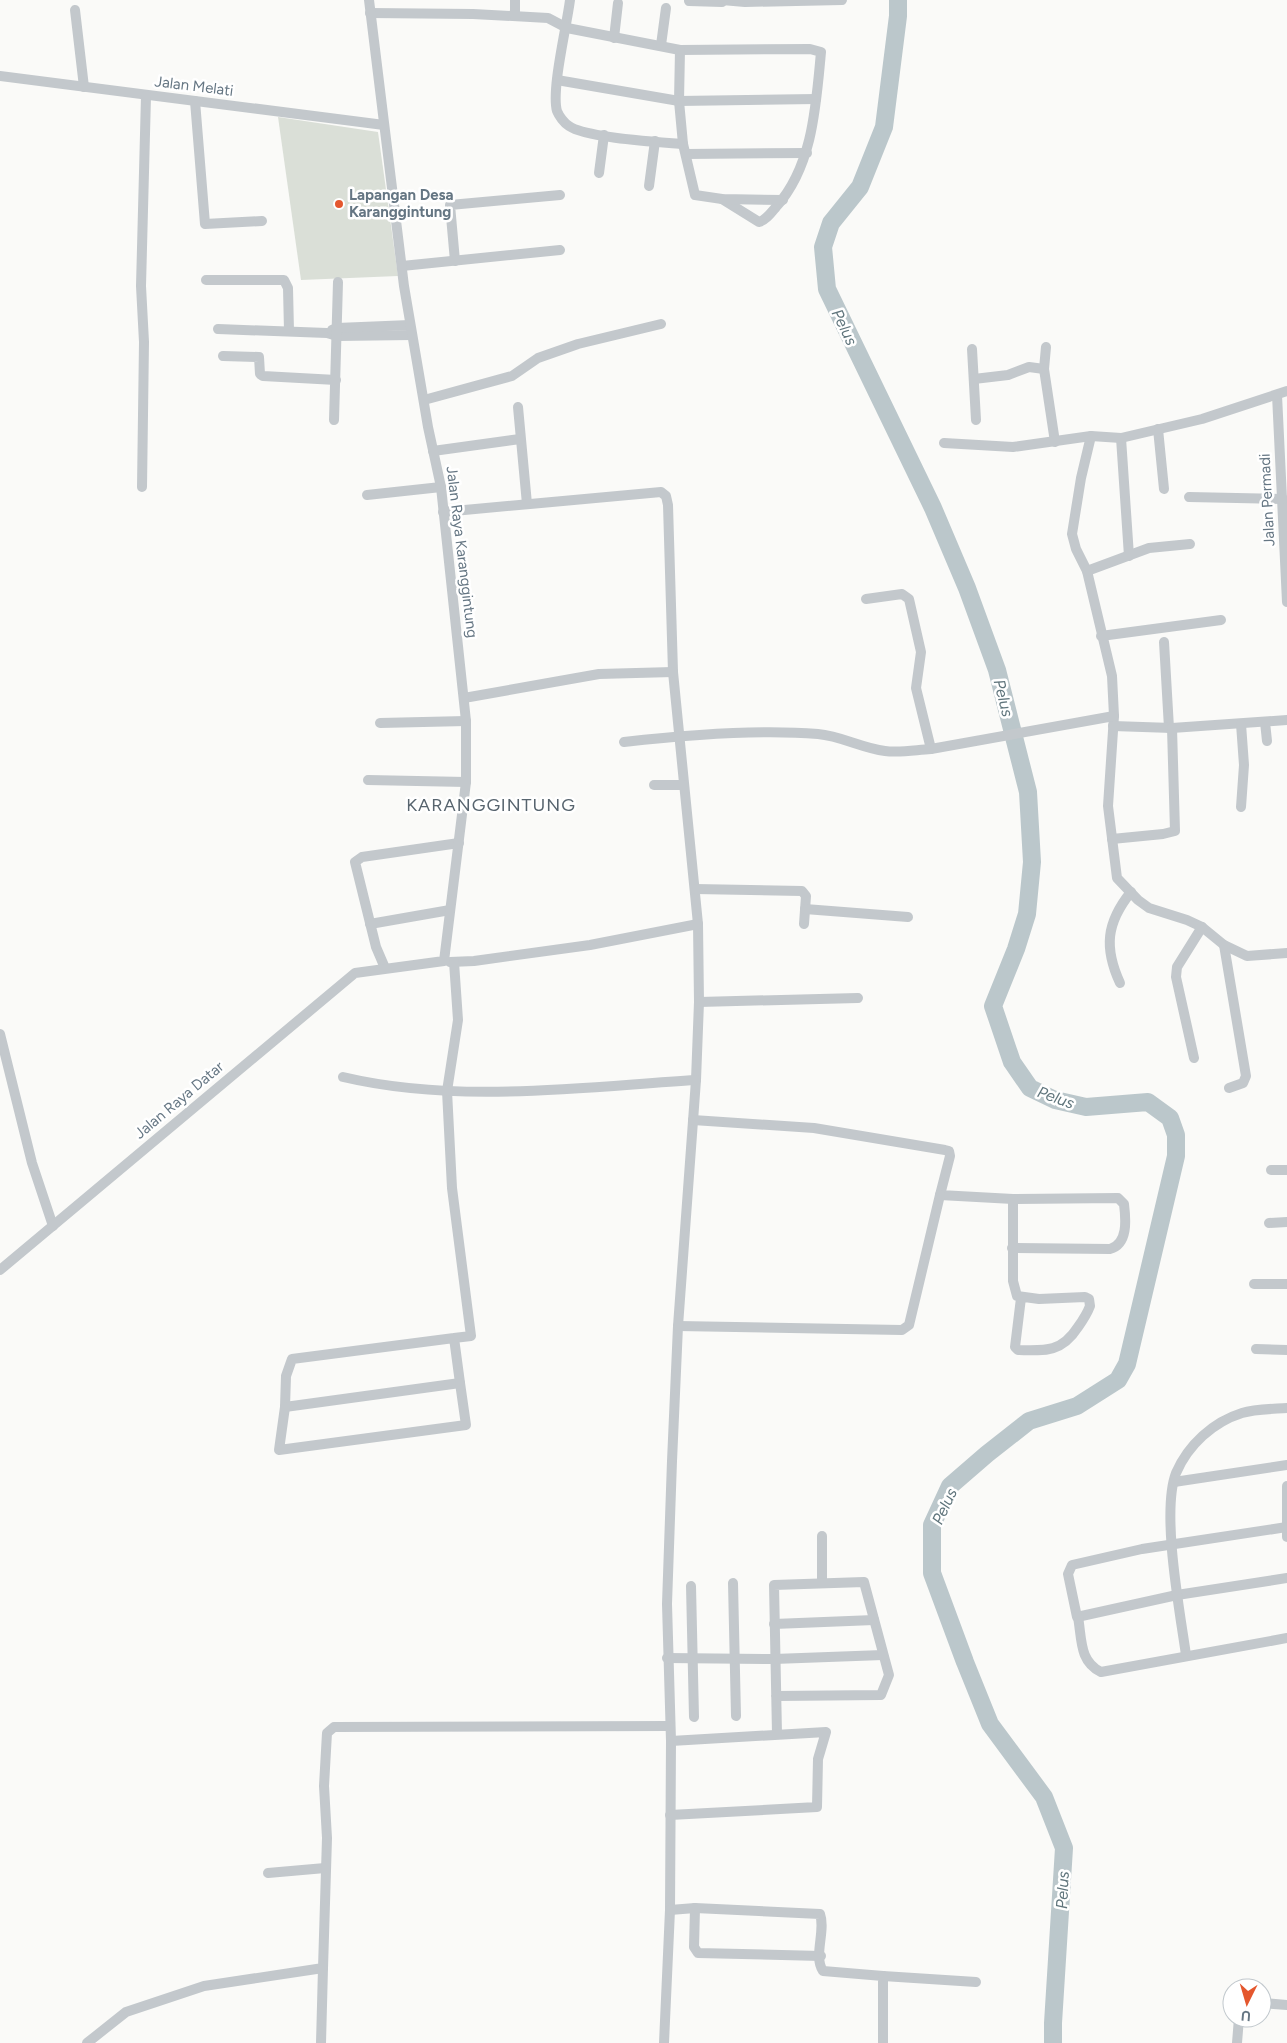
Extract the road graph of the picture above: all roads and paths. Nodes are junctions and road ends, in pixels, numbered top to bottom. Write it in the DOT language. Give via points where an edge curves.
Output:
graph roads {
  1 [pos="369,0"];
  2 [pos="516,0"];
  3 [pos="570,0"];
  4 [pos="842,0"];
  5 [pos="690,1"];
  6 [pos="722,1"];
  7 [pos="618,3"];
  8 [pos="666,8"];
  9 [pos="75,10"];
  10 [pos="370,14"];
  11 [pos="515,16"];
  12 [pos="567,28"];
  13 [pos="614,38"];
  14 [pos="661,45"];
  15 [pos="680,50"];
  16 [pos="0,76"];
  17 [pos="557,80"];
  18 [pos="84,87"];
  19 [pos="146,96"];
  20 [pos="816,99"];
  21 [pos="194,101"];
  22 [pos="680,101"];
  23 [pos="384,124"];
  24 [pos="604,135"];
  25 [pos="654,141"];
  26 [pos="684,149"];
  27 [pos="807,153"];
  28 [pos="599,174"];
  29 [pos="649,186"];
  30 [pos="560,195"];
  31 [pos="722,199"];
  32 [pos="783,200"];
  33 [pos="262,221"];
  34 [pos="560,250"];
  35 [pos="455,260"];
  36 [pos="402,266"];
  37 [pos="206,280"];
  38 [pos="338,282"];
  39 [pos="661,324"];
  40 [pos="218,329"];
  41 [pos="411,330"];
  42 [pos="290,331"];
  43 [pos="334,332"];
  44 [pos="1046,347"];
  45 [pos="972,349"];
  46 [pos="223,356"];
  47 [pos="1044,370"];
  48 [pos="974,379"];
  49 [pos="336,380"];
  50 [pos="1287,391"];
  51 [pos="1277,396"];
  52 [pos="424,400"];
  53 [pos="518,407"];
  54 [pos="334,420"];
  55 [pos="976,420"];
  56 [pos="1158,429"];
  57 [pos="1091,436"];
  58 [pos="520,438"];
  59 [pos="1121,438"];
  60 [pos="944,442"];
  61 [pos="1056,442"];
  62 [pos="433,450"];
  63 [pos="1284,479"];
  64 [pos="142,487"];
  65 [pos="441,487"];
  66 [pos="1164,489"];
  67 [pos="367,495"];
  68 [pos="1189,497"];
  69 [pos="1283,499"];
  70 [pos="527,504"];
  71 [pos="443,512"];
  72 [pos="1286,533"];
  73 [pos="1190,544"];
  74 [pos="1129,556"];
  75 [pos="1091,569"];
  76 [pos="866,599"];
  77 [pos="1287,602"];
  78 [pos="1221,620"];
  79 [pos="1101,636"];
  80 [pos="1164,642"];
  81 [pos="673,672"];
  82 [pos="464,698"];
  83 [pos="1287,720"];
  84 [pos="466,721"];
  85 [pos="1114,721"];
  86 [pos="1265,722"];
  87 [pos="380,723"];
  88 [pos="1241,724"];
  89 [pos="1171,728"];
  90 [pos="678,736"];
  91 [pos="1266,741"];
  92 [pos="624,742"];
  93 [pos="930,749"];
  94 [pos="368,780"];
  95 [pos="466,782"];
  96 [pos="654,785"];
  97 [pos="683,785"];
  98 [pos="1241,807"];
  99 [pos="1112,839"];
  100 [pos="459,842"];
  101 [pos="695,889"];
  102 [pos="1131,892"];
  103 [pos="805,909"];
  104 [pos="450,910"];
  105 [pos="908,917"];
  106 [pos="370,924"];
  107 [pos="698,924"];
  108 [pos="804,924"];
  109 [pos="1202,927"];
  110 [pos="1224,945"];
  111 [pos="1287,953"];
  112 [pos="449,962"];
  113 [pos="385,968"];
  114 [pos="1120,983"];
  115 [pos="858,998"];
  116 [pos="699,1002"];
  117 [pos="0,1034"];
  118 [pos="1194,1058"];
  119 [pos="343,1077"];
  120 [pos="696,1080"];
  121 [pos="1229,1088"];
  122 [pos="447,1091"];
  123 [pos="694,1120"];
  124 [pos="1271,1170"];
  125 [pos="1287,1170"];
  126 [pos="940,1195"];
  127 [pos="1013,1199"];
  128 [pos="1287,1222"];
  129 [pos="1269,1223"];
  130 [pos="52,1226"];
  131 [pos="1012,1248"];
  132 [pos="0,1270"];
  133 [pos="1254,1284"];
  134 [pos="1287,1284"];
  135 [pos="1021,1298"];
  136 [pos="678,1326"];
  137 [pos="454,1338"];
  138 [pos="1256,1349"];
  139 [pos="1287,1350"];
  140 [pos="460,1383"];
  141 [pos="285,1407"];
  142 [pos="1287,1408"];
  143 [pos="1287,1465"];
  144 [pos="1174,1482"];
  145 [pos="1287,1486"];
  146 [pos="1287,1530"];
  147 [pos="822,1536"];
  148 [pos="1173,1544"];
  149 [pos="1287,1578"];
  150 [pos="822,1583"];
  151 [pos="733,1584"];
  152 [pos="691,1586"];
  153 [pos="1177,1595"];
  154 [pos="1078,1617"];
  155 [pos="874,1620"];
  156 [pos="774,1624"];
  157 [pos="1287,1638"];
  158 [pos="883,1655"];
  159 [pos="1186,1655"];
  160 [pos="667,1658"];
  161 [pos="693,1658"];
  162 [pos="735,1658"];
  163 [pos="774,1658"];
  164 [pos="776,1696"];
  165 [pos="736,1716"];
  166 [pos="694,1717"];
  167 [pos="669,1726"];
  168 [pos="777,1734"];
  169 [pos="671,1741"];
  170 [pos="670,1815"];
  171 [pos="325,1868"];
  172 [pos="268,1873"];
  173 [pos="695,1908"];
  174 [pos="670,1910"];
  175 [pos="821,1956"];
  176 [pos="323,1968"];
  177 [pos="883,1976"];
  178 [pos="976,1982"];
  179 [pos="1272,2004"];
  180 [pos="1287,2005"];
  181 [pos="1238,2028"];
  182 [pos="87,2043"];
  183 [pos="321,2043"];
  184 [pos="664,2043"];
  185 [pos="883,2043"];
  186 [pos="1237,2043"];
  1 -- 10 [label="street, Jalan Raya Karanggintung"];
  2 -- 11 [label="street"];
  3 -- 12 [label="street"];
  4 -- 6 [label="street"];
  5 -- 6 [label="street"];
  7 -- 13 [label="street"];
  8 -- 14 [label="street"];
  9 -- 18 [label="street"];
  10 -- 11 [label="street"];
  10 -- 23 [label="street, Jalan Raya Karanggintung"];
  11 -- 12 [label="street" via="548,18"];
  12 -- 13 [label="street"];
  12 -- 17 [label="street"];
  13 -- 14 [label="street"];
  14 -- 15 [label="street"];
  15 -- 20 [label="street" via="818,50 821,52"];
  15 -- 22 [label="street"];
  16 -- 18 [label="street, Jalan Melati"];
  17 -- 22 [label="street"];
  17 -- 24 [label="street" via="557,111 564,122 575,129"];
  18 -- 19 [label="street, Jalan Melati"];
  19 -- 21 [label="street, Jalan Melati"];
  19 -- 64 [label="street" via="141,286 144,342"];
  20 -- 22 [label="street"];
  20 -- 27 [label="street"];
  21 -- 23 [label="street, Jalan Melati"];
  21 -- 33 [label="street" via="205,224"];
  22 -- 26 [label="street"];
  23 -- 36 [label="street, Jalan Raya Karanggintung"];
  24 -- 25 [label="street"];
  24 -- 28 [label="street"];
  25 -- 26 [label="street"];
  25 -- 29 [label="street"];
  26 -- 27 [label="street"];
  26 -- 31 [label="street" via="695,195"];
  27 -- 32 [label="street"];
  30 -- 35 [label="street" via="450,204"];
  31 -- 32 [label="street"];
  31 -- 32 [label="street" via="759,222 765,220"];
  34 -- 35 [label="street"];
  35 -- 36 [label="street"];
  36 -- 41 [label="street, Jalan Raya Karanggintung"];
  37 -- 42 [label="street" via="284,280 288,288"];
  38 -- 43 [label="street"];
  39 -- 52 [label="street" via="578,344 538,358 512,376"];
  40 -- 42 [label="street"];
  41 -- 43 [label="street"];
  41 -- 52 [label="street, Jalan Raya Karanggintung"];
  42 -- 43 [label="street"];
  43 -- 49 [label="street"];
  44 -- 47 [label="street"];
  45 -- 48 [label="street"];
  46 -- 49 [label="street" via="258,357 263,376"];
  47 -- 48 [label="street" via="1029,367"];
  47 -- 61 [label="street"];
  48 -- 55 [label="street"];
  49 -- 54 [label="street"];
  50 -- 51 [label="street"];
  51 -- 56 [label="street"];
  51 -- 63 [label="street, Jalan Permadi"];
  52 -- 62 [label="street, Jalan Raya Karanggintung"];
  53 -- 58 [label="street"];
  56 -- 59 [label="street"];
  56 -- 66 [label="street"];
  57 -- 59 [label="street"];
  57 -- 61 [label="street"];
  57 -- 75 [label="street" via="1072,534 1076,549"];
  58 -- 62 [label="street"];
  58 -- 70 [label="street"];
  59 -- 74 [label="street"];
  60 -- 61 [label="street" via="1013,447"];
  62 -- 65 [label="street, Jalan Raya Karanggintung"];
  63 -- 69 [label="street, Jalan Permadi"];
  65 -- 67 [label="street"];
  65 -- 71 [label="street, Jalan Raya Karanggintung"];
  68 -- 69 [label="street"];
  69 -- 72 [label="street, Jalan Permadi"];
  70 -- 71 [label="street"];
  70 -- 81 [label="street" via="661,492 666,496"];
  71 -- 82 [label="street, Jalan Raya Karanggintung"];
  72 -- 77 [label="street, Jalan Permadi"];
  73 -- 74 [label="street" via="1149,548"];
  74 -- 75 [label="street"];
  75 -- 79 [label="street"];
  76 -- 93 [label="street" via="902,594 909,599 921,652 916,688"];
  78 -- 79 [label="street"];
  79 -- 85 [label="street" via="1112,676"];
  80 -- 89 [label="street"];
  81 -- 82 [label="street" via="599,674"];
  81 -- 90 [label="street"];
  82 -- 84 [label="street, Jalan Raya Karanggintung"];
  83 -- 86 [label="street"];
  84 -- 87 [label="street"];
  84 -- 95 [label="street, Jalan Raya Karanggintung"];
  85 -- 89 [label="street"];
  85 -- 93 [label="street" via="1036,730"];
  85 -- 99 [label="street" via="1108,806"];
  86 -- 88 [label="street"];
  86 -- 91 [label="street"];
  88 -- 89 [label="street"];
  88 -- 98 [label="street" via="1244,764"];
  89 -- 99 [label="street" via="1175,831"];
  90 -- 92 [label="street"];
  90 -- 93 [label="street" via="804,734 834,736 883,750"];
  90 -- 97 [label="street"];
  94 -- 95 [label="street"];
  95 -- 100 [label="street, Jalan Raya Karanggintung"];
  96 -- 97 [label="street"];
  97 -- 101 [label="street"];
  99 -- 102 [label="street" via="1117,878"];
  100 -- 104 [label="street, Jalan Raya Karanggintung"];
  100 -- 106 [label="street" via="357,859 355,868"];
  101 -- 103 [label="street" via="802,891 806,896"];
  101 -- 107 [label="street"];
  102 -- 109 [label="street" via="1149,908"];
  102 -- 114 [label="street" via="1111,930 1108,949"];
  103 -- 105 [label="street"];
  103 -- 108 [label="street"];
  104 -- 106 [label="street"];
  104 -- 112 [label="street, Jalan Raya Karanggintung"];
  106 -- 113 [label="street"];
  107 -- 112 [label="street" via="590,945"];
  107 -- 116 [label="street"];
  109 -- 110 [label="street"];
  109 -- 118 [label="street" via="1177,967 1176,977"];
  110 -- 111 [label="street" via="1248,956"];
  110 -- 121 [label="street" via="1246,1076 1243,1083"];
  112 -- 113 [label="street"];
  112 -- 122 [label="street, Jalan Raya Karanggintung" via="458,1020"];
  113 -- 130 [label="street, Jalan Raya Datar" via="355,973"];
  115 -- 116 [label="street"];
  116 -- 120 [label="street"];
  117 -- 130 [label="street" via="32,1163"];
  119 -- 122 [label="street" via="404,1088"];
  120 -- 122 [label="street" via="532,1090"];
  120 -- 123 [label="street"];
  122 -- 137 [label="street, Jalan Raya Karanggintung" via="452,1188 471,1336"];
  123 -- 126 [label="street" via="814,1128 945,1150 950,1156"];
  123 -- 136 [label="street"];
  124 -- 125 [label="street"];
  126 -- 127 [label="street"];
  126 -- 136 [label="street" via="909,1325 902,1330"];
  127 -- 131 [label="street"];
  127 -- 131 [label="street" via="1118,1198 1125,1209 1121,1244 1117,1247"];
  128 -- 129 [label="street"];
  130 -- 132 [label="street, Jalan Raya Datar"];
  131 -- 135 [label="street" via="1012,1280"];
  133 -- 134 [label="street"];
  135 -- 135 [label="street" via="1015,1347 1018,1350 1061,1347 1071,1338 1090,1306 1089,1299 1085,1297"];
  136 -- 160 [label="street"];
  137 -- 140 [label="street"];
  137 -- 141 [label="street" via="292,1359 286,1376"];
  138 -- 139 [label="street"];
  140 -- 141 [label="street"];
  140 -- 141 [label="street" via="466,1425 279,1450"];
  142 -- 144 [label="street" via="1244,1412 1213,1427 1185,1456"];
  143 -- 144 [label="street"];
  144 -- 148 [label="street" via="1171,1498"];
  145 -- 146 [label="street"];
  146 -- 148 [label="street"];
  147 -- 150 [label="street"];
  148 -- 153 [label="street"];
  148 -- 154 [label="street" via="1072,1565 1068,1574"];
  149 -- 153 [label="street"];
  150 -- 155 [label="street" via="864,1582"];
  150 -- 156 [label="street" via="774,1585"];
  151 -- 162 [label="street"];
  152 -- 161 [label="street"];
  153 -- 154 [label="street"];
  153 -- 159 [label="street"];
  154 -- 159 [label="street" via="1085,1659 1101,1672"];
  155 -- 156 [label="street"];
  155 -- 158 [label="street"];
  156 -- 163 [label="street"];
  157 -- 159 [label="street"];
  158 -- 163 [label="street"];
  158 -- 164 [label="street" via="889,1675 881,1695"];
  160 -- 161 [label="street"];
  160 -- 167 [label="street"];
  161 -- 162 [label="street"];
  161 -- 166 [label="street"];
  162 -- 163 [label="street"];
  162 -- 165 [label="street"];
  163 -- 164 [label="street"];
  164 -- 168 [label="street"];
  167 -- 169 [label="street"];
  167 -- 171 [label="street" via="334,1727 327,1733"];
  168 -- 169 [label="street"];
  168 -- 170 [label="street" via="826,1732 818,1759 817,1807"];
  169 -- 170 [label="street"];
  170 -- 174 [label="street"];
  171 -- 172 [label="street"];
  171 -- 176 [label="street"];
  173 -- 174 [label="street"];
  173 -- 175 [label="street" via="818,1913 822,1921"];
  173 -- 175 [label="street" via="694,1947 698,1953"];
  174 -- 184 [label="street"];
  175 -- 177 [label="street" via="823,1971"];
  176 -- 182 [label="street" via="230,1980 188,1991 126,2012"];
  176 -- 183 [label="street"];
  177 -- 178 [label="street"];
  177 -- 185 [label="street"];
  179 -- 180 [label="street"];
  181 -- 186 [label="street"];
}
